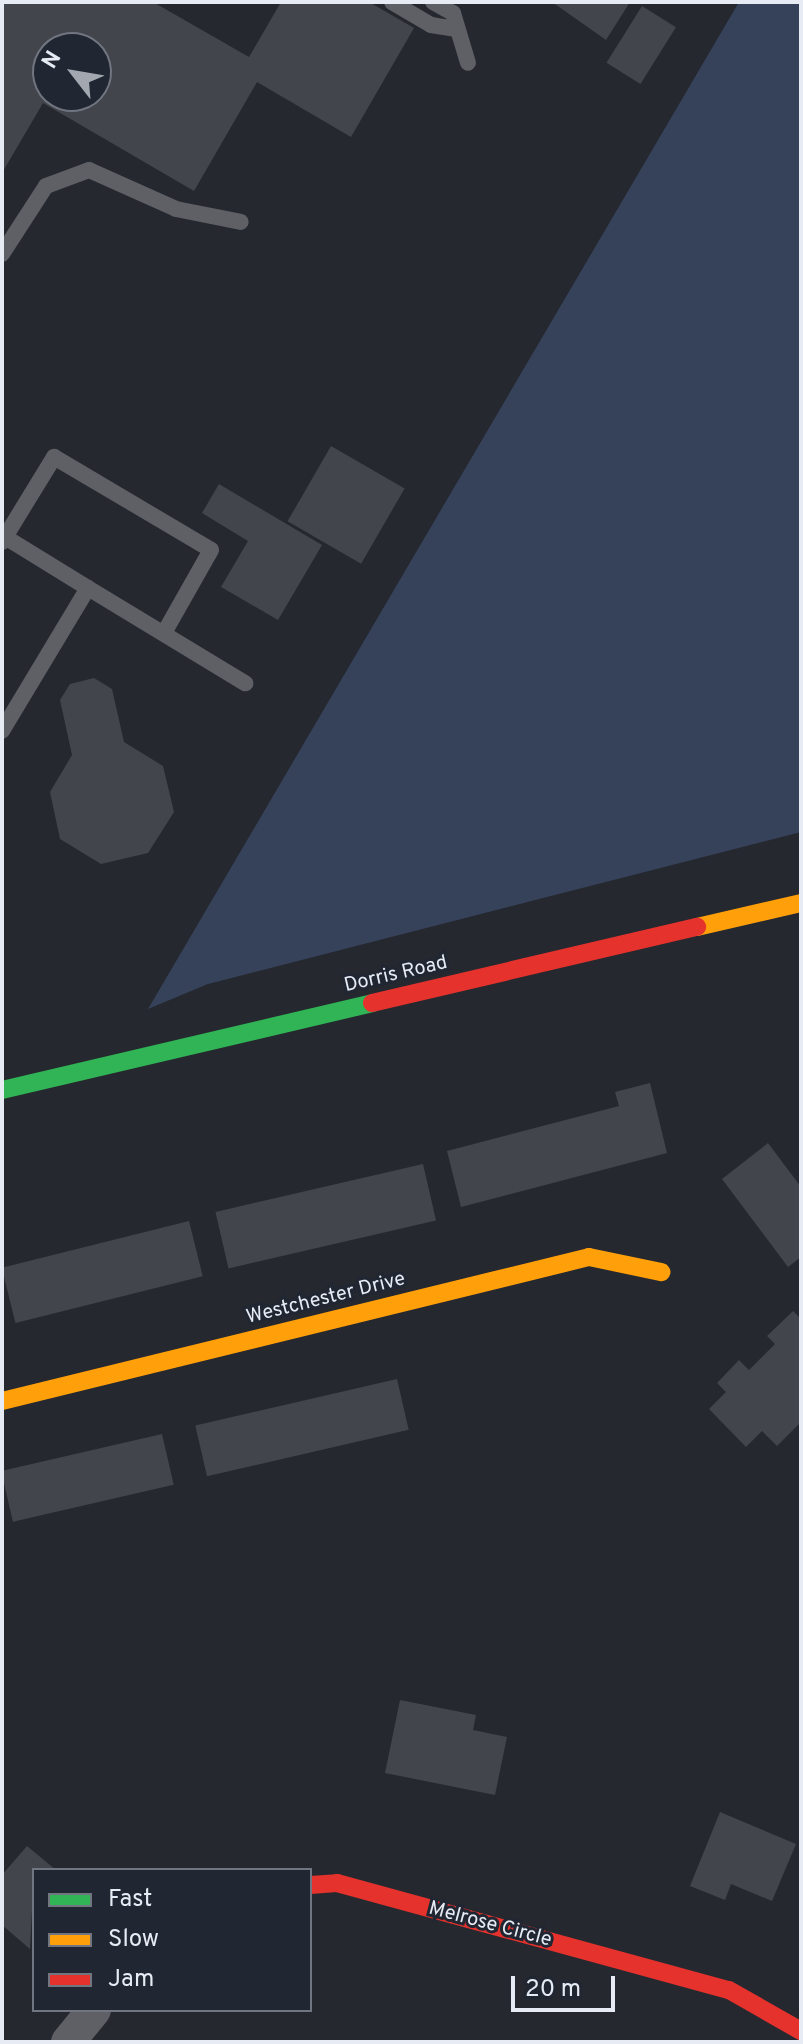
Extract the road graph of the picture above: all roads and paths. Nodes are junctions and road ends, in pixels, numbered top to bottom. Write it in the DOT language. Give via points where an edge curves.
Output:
graph roads {
  1 [pos="392,2"];
  2 [pos="433,2"];
  3 [pos="457,29"];
  4 [pos="468,63"];
  5 [pos="241,222"];
  6 [pos="2,254"];
  7 [pos="4,540"];
  8 [pos="88,588"];
  9 [pos="164,633"];
  10 [pos="245,683"];
  11 [pos="2,731"];
  12 [pos="801,903"];
  13 [pos="2,1090"];
  14 [pos="661,1272"];
  15 [pos="2,1401"];
  16 [pos="312,1885"];
  17 [pos="92,2012"];
  18 [pos="801,2031"];
  19 [pos="68,2042"];
  1 -- 3 [label="lane" via="431,25"];
  2 -- 3 [label="lane" via="453,13"];
  3 -- 4 [label="lane"];
  5 -- 6 [label="lane" via="176,209 89,170 46,186"];
  7 -- 8 [label="lane"];
  7 -- 9 [label="lane" via="54,457 211,550"];
  8 -- 9 [label="lane"];
  8 -- 11 [label="lane"];
  9 -- 10 [label="lane"];
  12 -- 13 [label="street, Dorris Road"];
  14 -- 15 [label="street, Westchester Drive" via="589,1257"];
  16 -- 18 [label="street, Melrose Circle" via="337,1883 729,1990"];
  17 -- 19 [label="street"];
}
